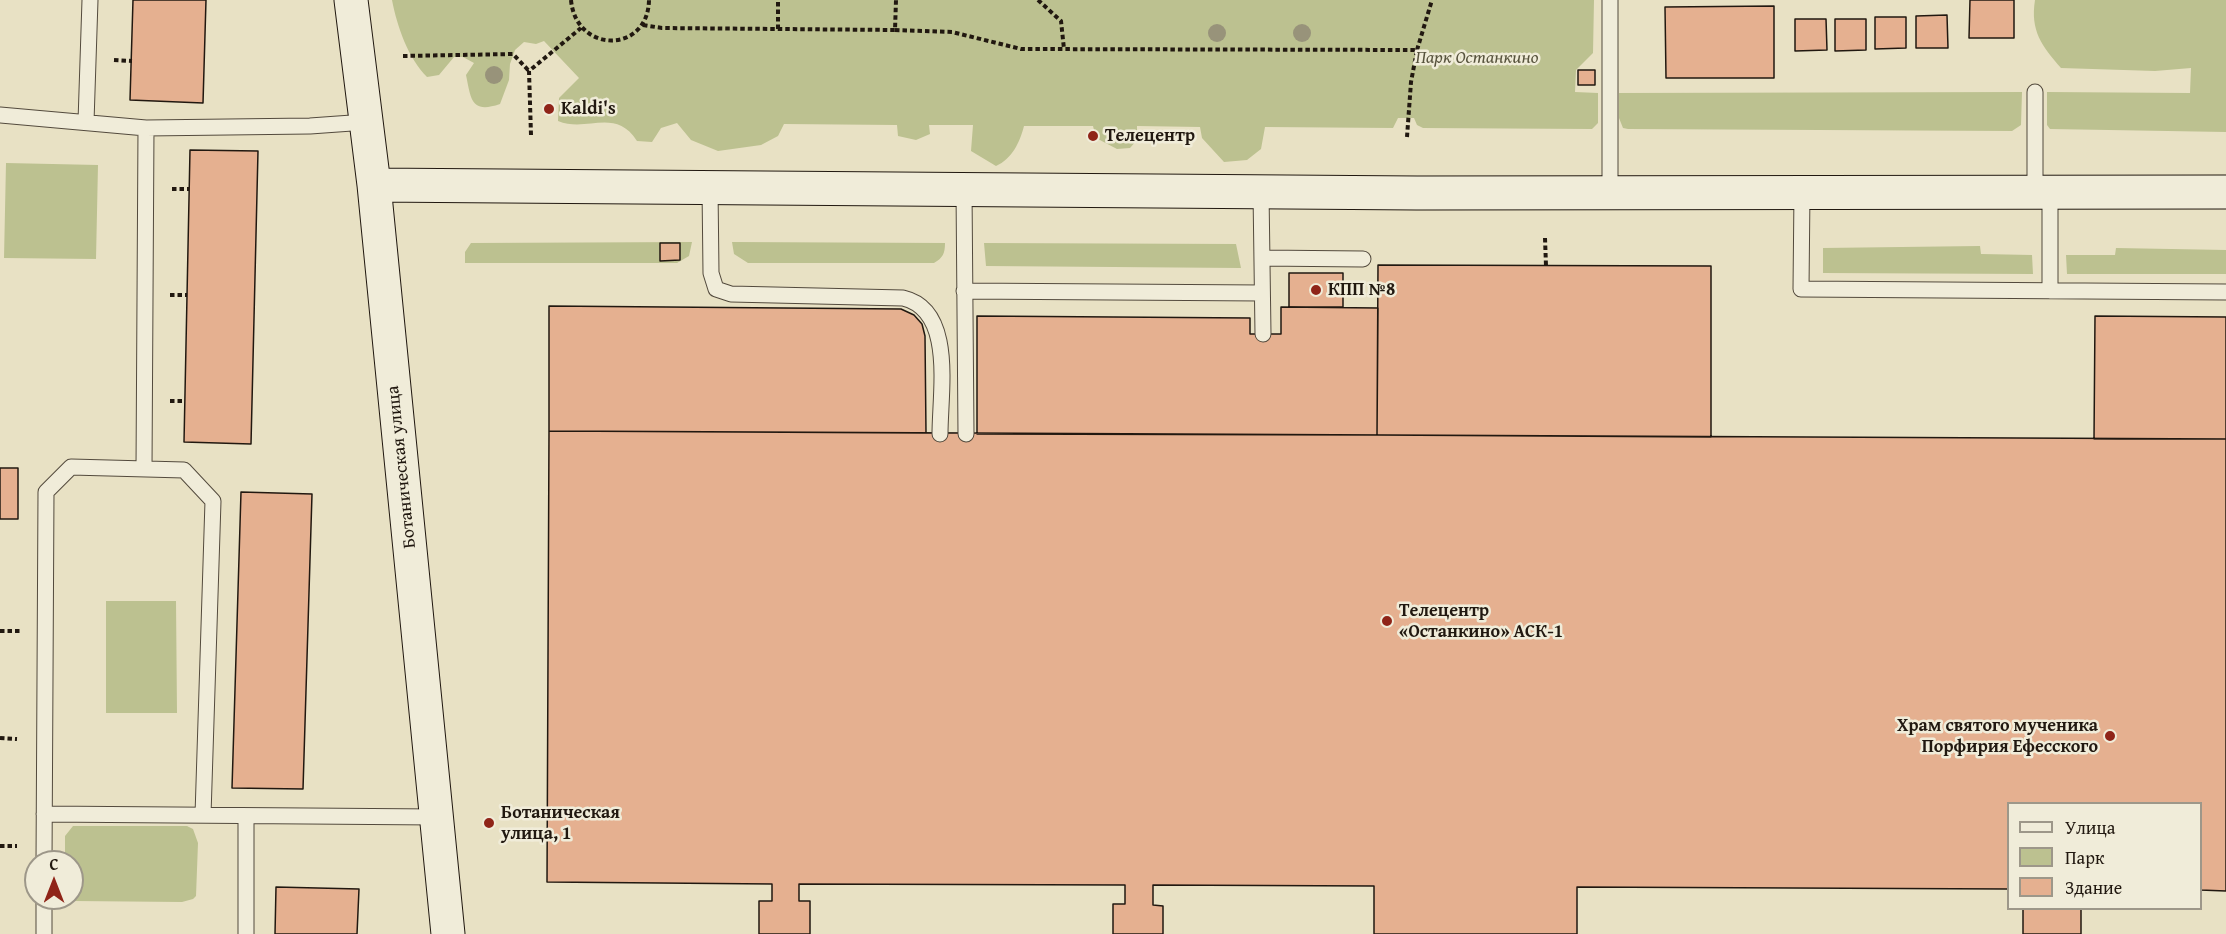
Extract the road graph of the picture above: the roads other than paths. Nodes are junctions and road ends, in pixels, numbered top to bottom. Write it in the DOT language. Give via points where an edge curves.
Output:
graph roads {
  1 [pos="90,0"];
  2 [pos="351,0"];
  3 [pos="1610,0"];
  4 [pos="2035,92"];
  5 [pos="0,115"];
  6 [pos="86,122"];
  7 [pos="366,122"];
  8 [pos="146,128"];
  9 [pos="374,185"];
  10 [pos="710,188"];
  11 [pos="964,189"];
  12 [pos="1261,192"];
  13 [pos="1610,192"];
  14 [pos="1802,192"];
  15 [pos="2042,192"];
  16 [pos="2226,192"];
  17 [pos="1262,258"];
  18 [pos="1362,260"];
  19 [pos="964,291"];
  20 [pos="2050,291"];
  21 [pos="1262,292"];
  22 [pos="2226,292"];
  23 [pos="1263,334"];
  24 [pos="940,434"];
  25 [pos="966,434"];
  26 [pos="144,468"];
  27 [pos="44,814"];
  28 [pos="203,815"];
  29 [pos="246,816"];
  30 [pos="437,817"];
  31 [pos="44,850"];
  32 [pos="44,910"];
  33 [pos="44,934"];
  34 [pos="246,934"];
  35 [pos="448,934"];
  1 -- 6 [label="lane"];
  2 -- 7 [label="street, Ботаническая улица"];
  3 -- 13 [label="lane"];
  4 -- 15 [label="lane"];
  5 -- 6 [label="lane"];
  6 -- 8 [label="lane"];
  7 -- 8 [label="lane"];
  7 -- 9 [label="street, Ботаническая улица"];
  8 -- 26 [label="lane"];
  9 -- 10 [label="street"];
  9 -- 30 [label="street, Ботаническая улица"];
  10 -- 11 [label="street"];
  10 -- 24 [label="lane" via="711,273 716,289 731,294 903,298 926,309 939,337"];
  11 -- 12 [label="street"];
  11 -- 19 [label="lane"];
  12 -- 13 [label="street"];
  12 -- 17 [label="lane"];
  13 -- 14 [label="street"];
  14 -- 15 [label="street"];
  14 -- 20 [label="lane" via="1801,289"];
  15 -- 16 [label="street"];
  15 -- 20 [label="lane"];
  17 -- 18 [label="lane"];
  17 -- 21 [label="lane"];
  19 -- 21 [label="lane"];
  19 -- 25 [label="lane"];
  20 -- 22 [label="lane"];
  21 -- 23 [label="lane"];
  26 -- 27 [label="lane" via="71,467 46,492"];
  26 -- 28 [label="lane" via="184,470 213,501"];
  27 -- 28 [label="lane"];
  27 -- 31 [label="lane"];
  28 -- 29 [label="lane"];
  29 -- 30 [label="lane"];
  29 -- 34 [label="lane"];
  30 -- 35 [label="street, Ботаническая улица"];
  32 -- 33 [label="lane"];
}
